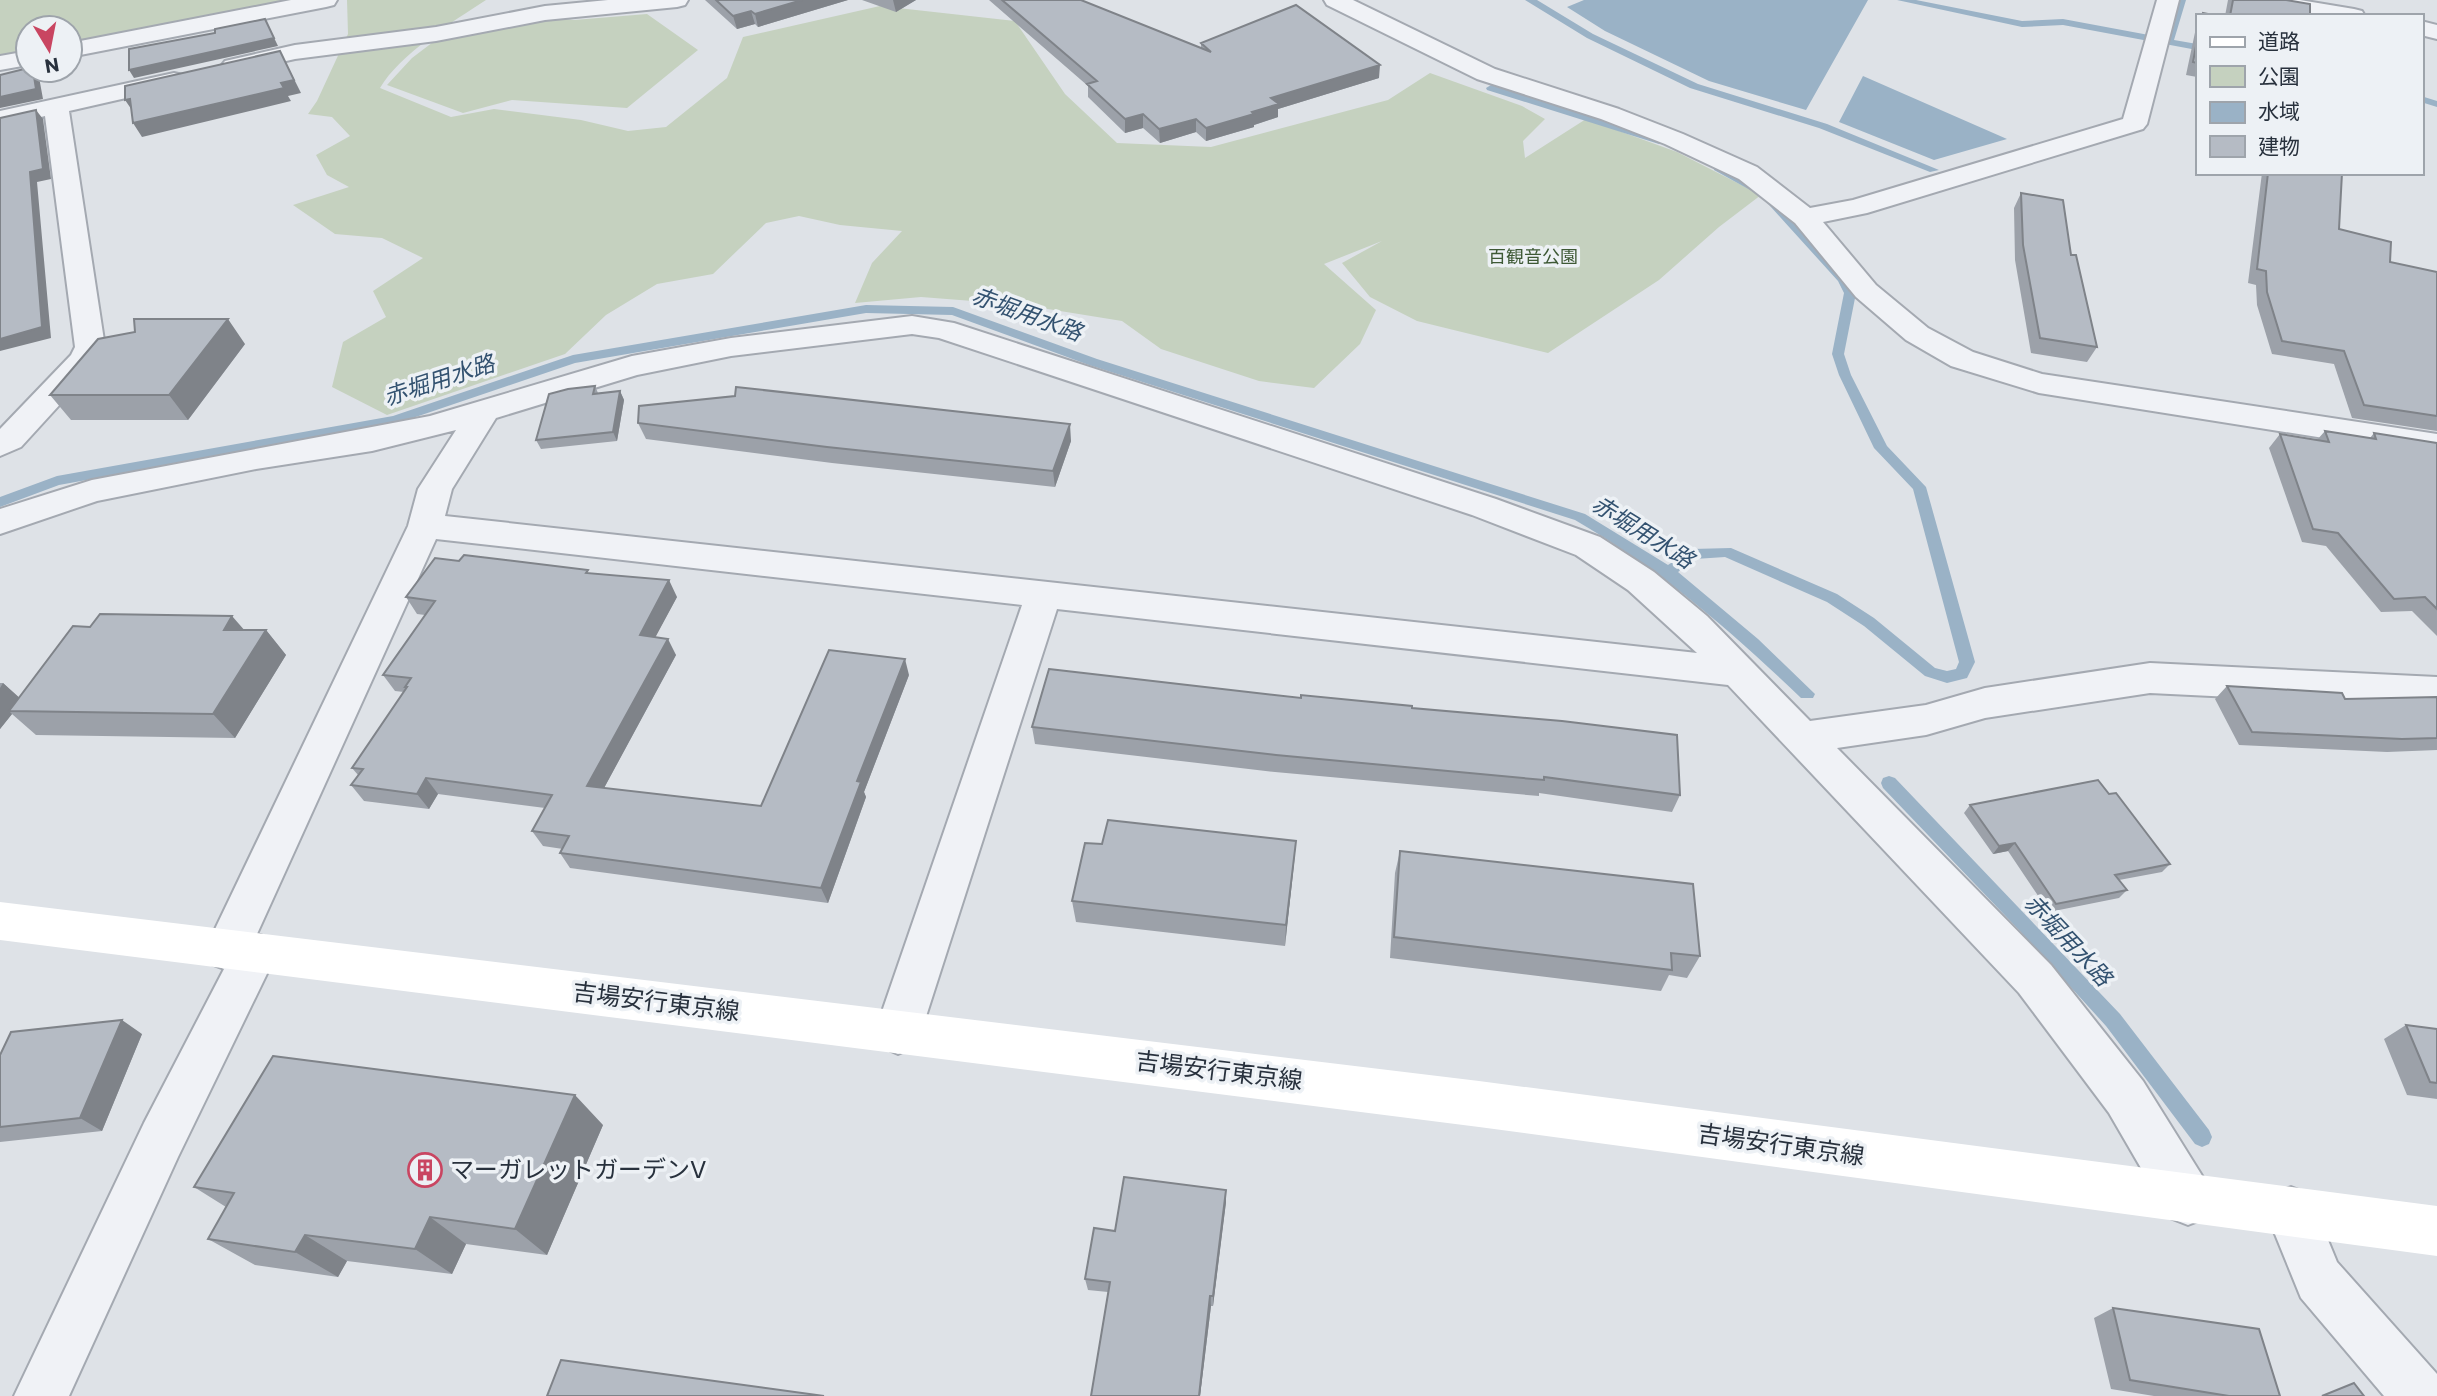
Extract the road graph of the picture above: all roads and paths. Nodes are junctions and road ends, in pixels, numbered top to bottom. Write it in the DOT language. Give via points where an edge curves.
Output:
graph roads {
  1 [pos="326,0"];
  2 [pos="677,0"];
  3 [pos="1335,0"];
  4 [pos="2168,0"];
  5 [pos="2260,0"];
  6 [pos="2342,14"];
  7 [pos="84,47"];
  8 [pos="56,107"];
  9 [pos="0,120"];
  10 [pos="1805,217"];
  11 [pos="484,411"];
  12 [pos="0,445"];
  13 [pos="2437,445"];
  14 [pos="0,522"];
  15 [pos="425,526"];
  16 [pos="1043,596"];
  17 [pos="1739,673"];
  18 [pos="2437,692"];
  19 [pos="1801,738"];
  20 [pos="0,921"];
  21 [pos="241,951"];
  22 [pos="898,1032"];
  23 [pos="2188,1200"];
  24 [pos="2291,1212"];
  25 [pos="2437,1231"];
  26 [pos="41,1396"];
  27 [pos="2420,1396"];
  1 -- 7 [label="street"];
  2 -- 8 [label="street" via="545,13 436,34 295,52"];
  3 -- 10 [label="street" via="1486,74 1610,114 1748,173"];
  4 -- 10 [label="street" via="2134,124 1857,207"];
  5 -- 6 [label="street"];
  8 -- 9 [label="street"];
  8 -- 12 [label="street" via="90,348"];
  10 -- 13 [label="street" via="1866,291 1917,334 1962,359 2039,383"];
  11 -- 14 [label="street" via="372,440 92,491"];
  11 -- 15 [label="street" via="435,489"];
  11 -- 17 [label="street" via="632,366 731,347 912,325 943,329 1472,502 1587,545 1662,599"];
  15 -- 16 [label="street"];
  15 -- 21 [label="street"];
  16 -- 17 [label="street"];
  16 -- 22 [label="street"];
  17 -- 19 [label="street"];
  18 -- 19 [label="street" via="2150,678"];
  19 -- 23 [label="street" via="2035,979 2126,1097"];
  20 -- 21 [label="main road, 吉場安行東京線"];
  21 -- 22 [label="main road, 吉場安行東京線"];
  21 -- 26 [label="street" via="162,1140"];
  22 -- 23 [label="main road, 吉場安行東京線"];
  23 -- 24 [label="main road, 吉場安行東京線"];
  24 -- 25 [label="main road, 吉場安行東京線"];
  24 -- 27 [label="street" via="2319,1280"];
}
